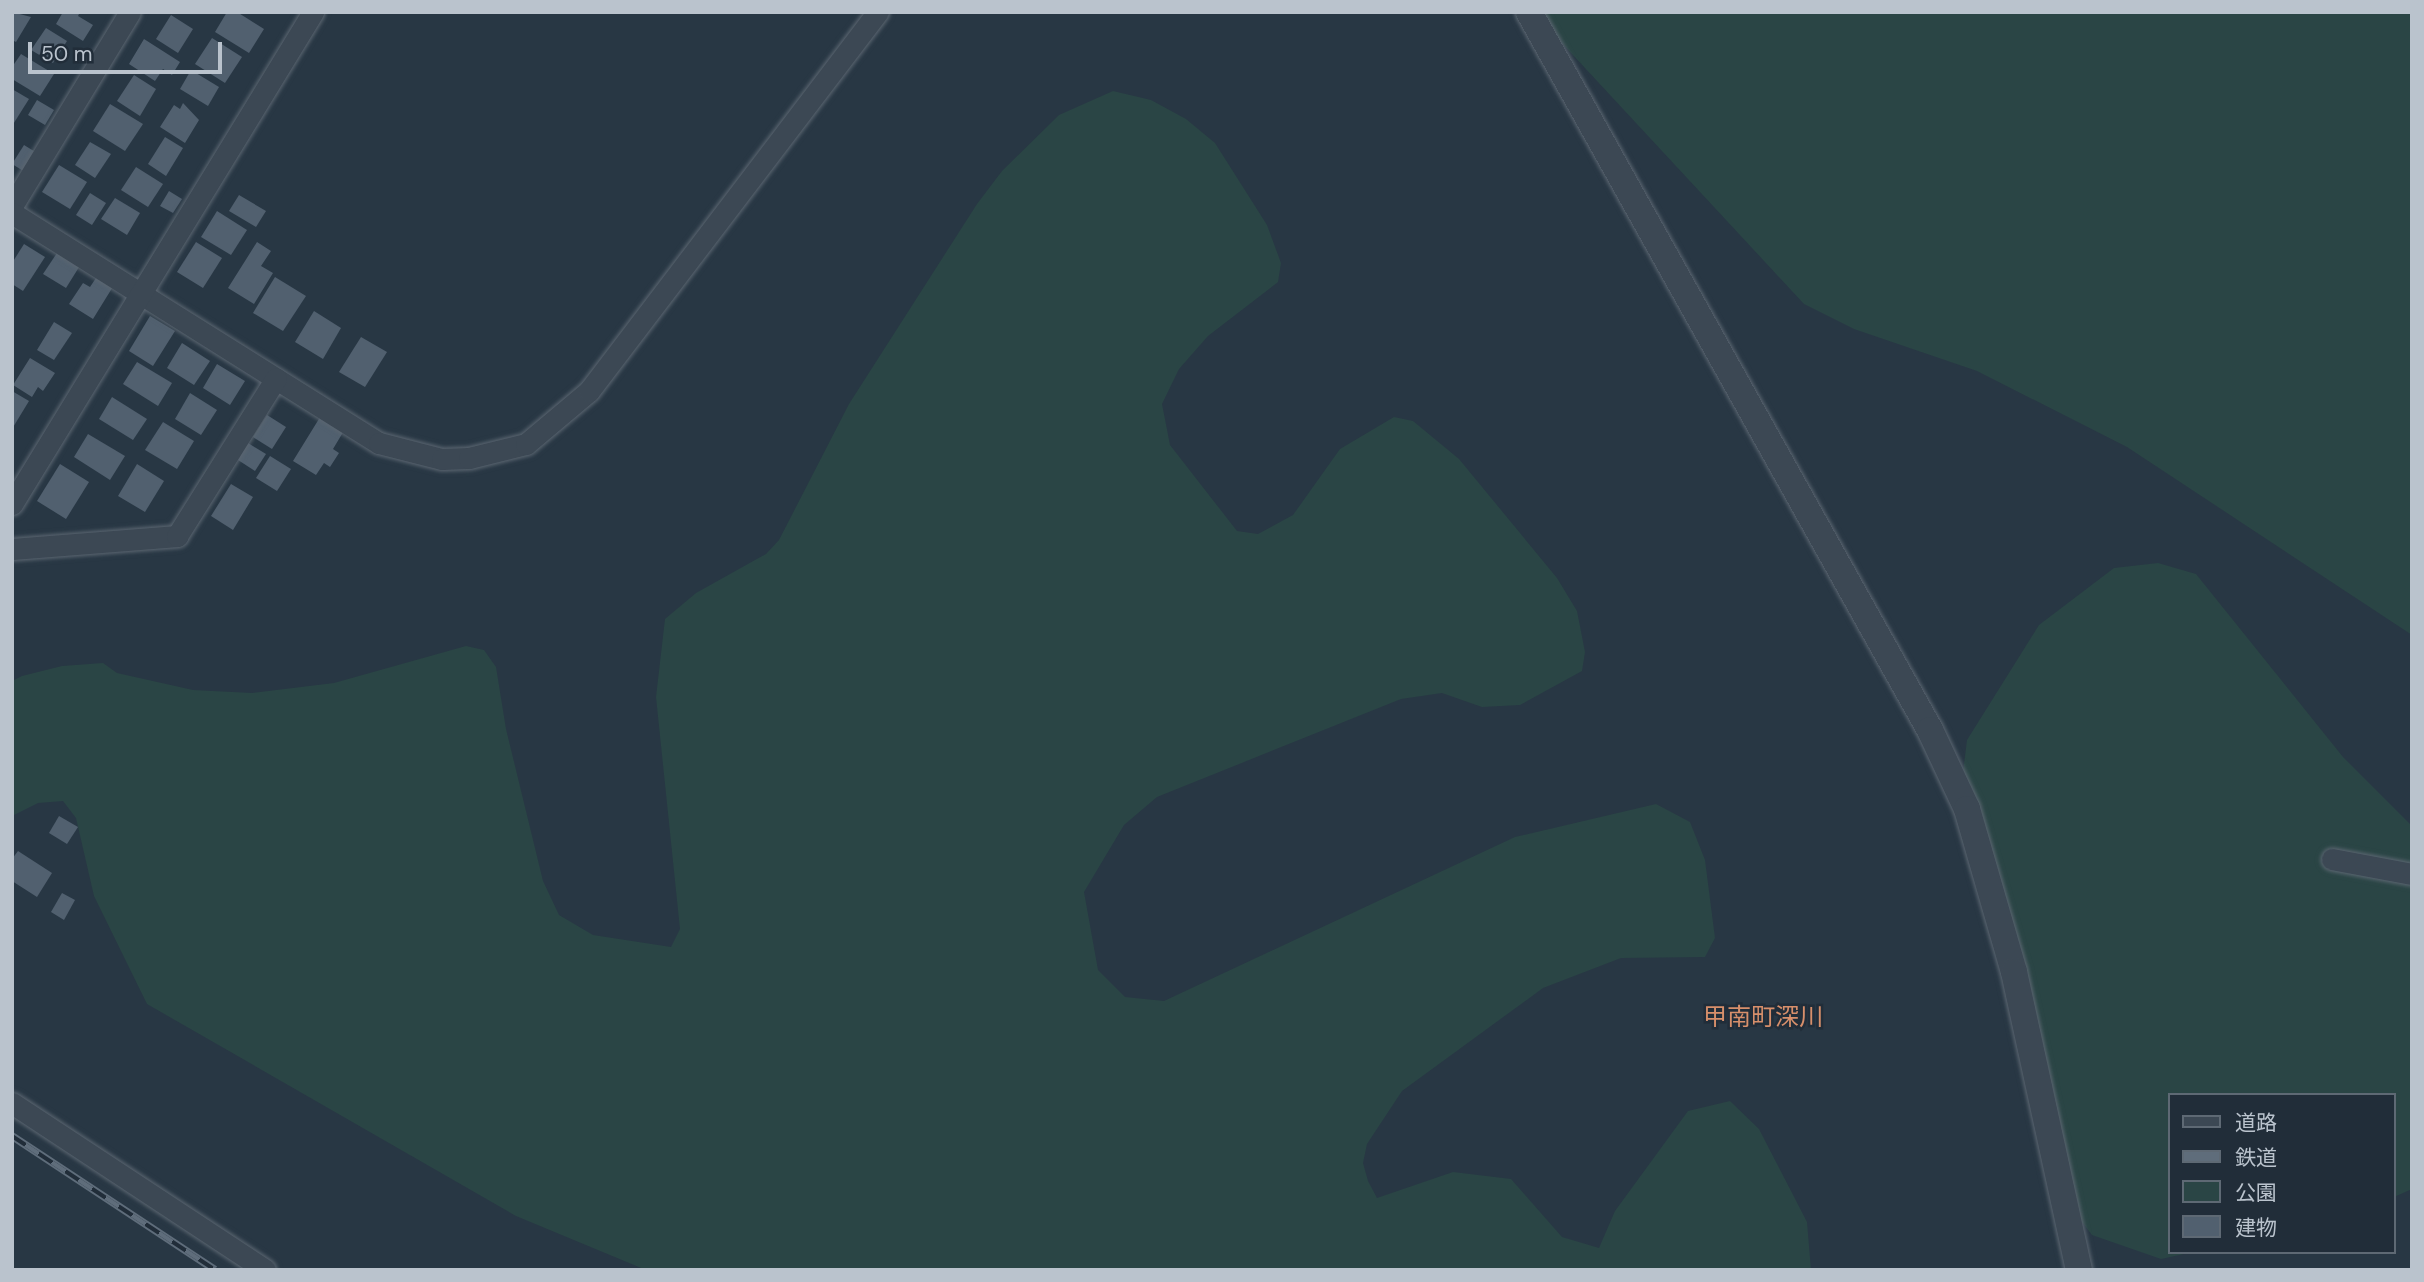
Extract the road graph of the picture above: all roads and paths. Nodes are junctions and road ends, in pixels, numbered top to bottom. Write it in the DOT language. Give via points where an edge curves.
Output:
graph roads {
  1 [pos="130,12"];
  2 [pos="313,12"];
  3 [pos="878,12"];
  4 [pos="1529,12"];
  5 [pos="12,206"];
  6 [pos="12,213"];
  7 [pos="140,294"];
  8 [pos="276,378"];
  9 [pos="12,504"];
  10 [pos="12,548"];
  11 [pos="2332,859"];
  12 [pos="2412,874"];
  13 [pos="12,1103"];
  14 [pos="265,1270"];
  15 [pos="2078,1270"];
  1 -- 5 [label="street"];
  2 -- 7 [label="street"];
  3 -- 8 [label="street" via="589,391 526,444 469,458 410,454 379,443"];
  4 -- 15 [label="street" via="1930,730 1967,809 2014,972"];
  6 -- 7 [label="street"];
  7 -- 8 [label="street"];
  7 -- 9 [label="street"];
  8 -- 10 [label="street" via="177,536"];
  11 -- 12 [label="street"];
  13 -- 14 [label="street"];
}
